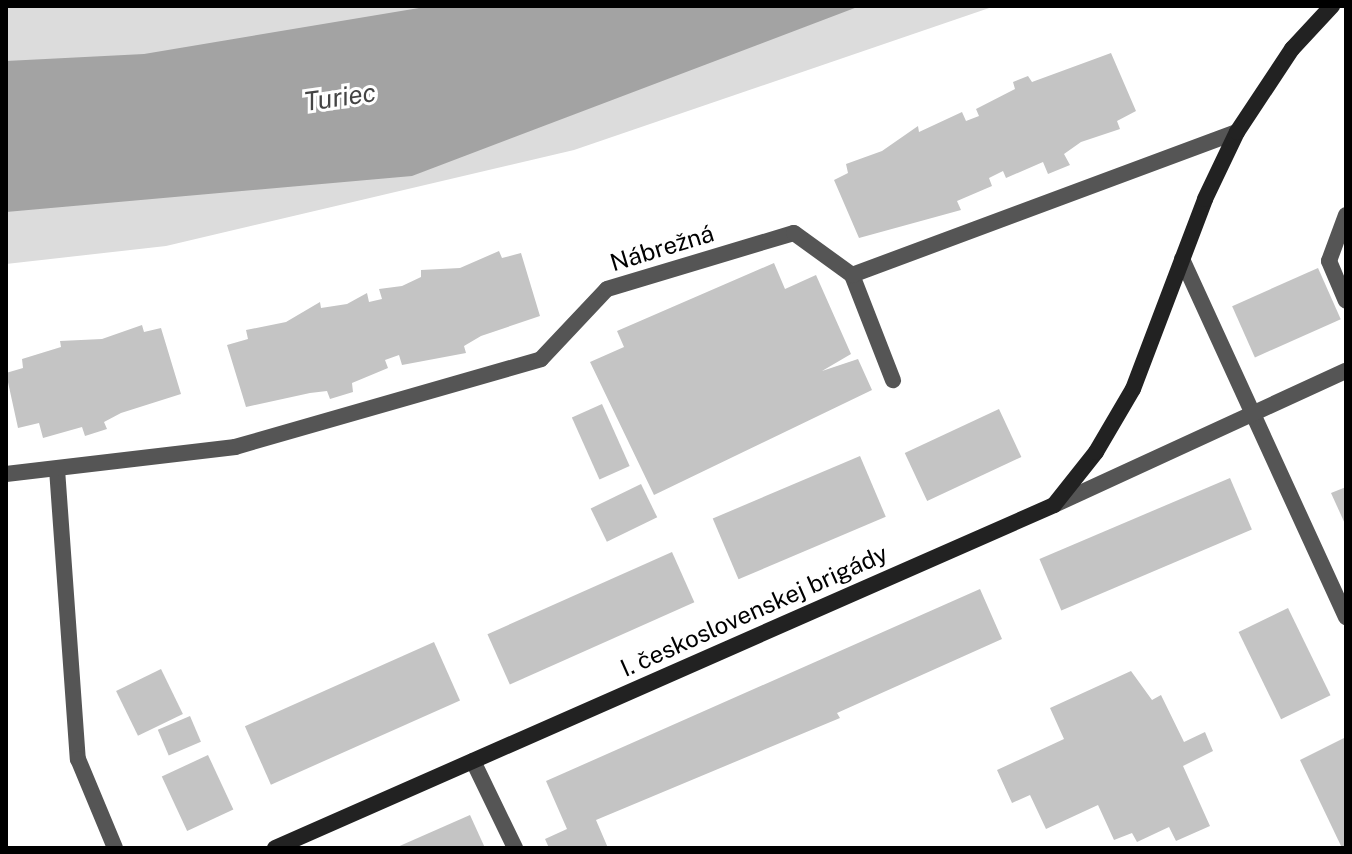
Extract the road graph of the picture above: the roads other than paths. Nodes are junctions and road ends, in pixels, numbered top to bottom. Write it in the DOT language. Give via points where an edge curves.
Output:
graph roads {
  1 [pos="1332,6"];
  2 [pos="1237,132"];
  3 [pos="1346,215"];
  4 [pos="1182,259"];
  5 [pos="852,275"];
  6 [pos="1346,301"];
  7 [pos="1346,371"];
  8 [pos="893,380"];
  9 [pos="1249,413"];
  10 [pos="57,469"];
  11 [pos="6,474"];
  12 [pos="1054,505"];
  13 [pos="1346,617"];
  14 [pos="473,761"];
  15 [pos="115,848"];
  16 [pos="275,848"];
  17 [pos="515,848"];
  1 -- 2 [label="street" via="1292,49"];
  2 -- 4 [label="street"];
  2 -- 5 [label="street"];
  3 -- 6 [label="street" via="1329,261"];
  4 -- 9 [label="street"];
  4 -- 12 [label="street" via="1133,389 1096,452"];
  5 -- 8 [label="street"];
  5 -- 10 [label="street, Nábrežná" via="794,233 607,289 541,359 235,447"];
  7 -- 9 [label="street, I. československej brigády"];
  9 -- 12 [label="street, I. československej brigády"];
  9 -- 13 [label="street"];
  10 -- 11 [label="street, Nábrežná"];
  10 -- 15 [label="street" via="78,759"];
  12 -- 14 [label="street, I. československej brigády"];
  14 -- 16 [label="street, I. československej brigády"];
  14 -- 17 [label="street"];
}
